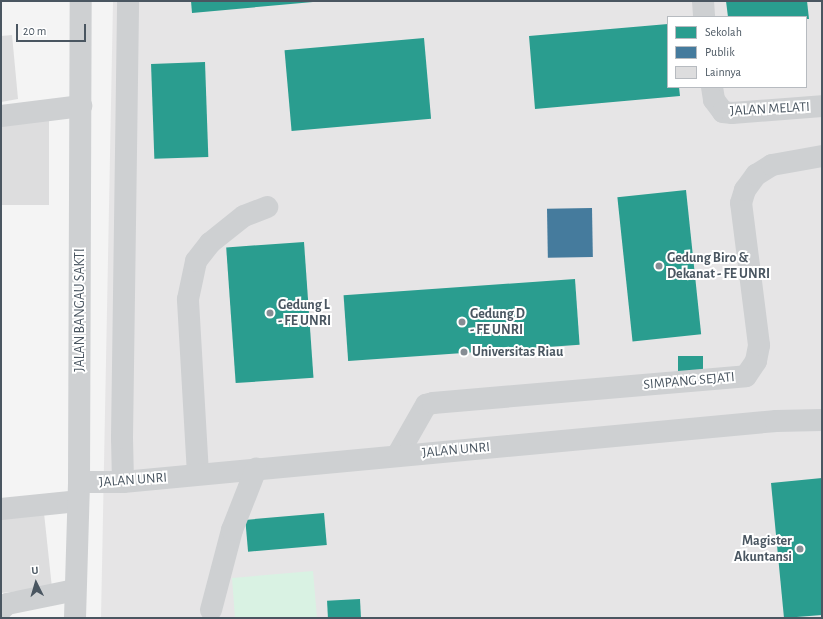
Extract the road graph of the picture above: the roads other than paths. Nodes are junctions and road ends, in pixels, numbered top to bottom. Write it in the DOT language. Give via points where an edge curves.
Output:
graph roads {
  1 [pos="81,1"];
  2 [pos="128,1"];
  3 [pos="702,1"];
  4 [pos="704,16"];
  5 [pos="712,88"];
  6 [pos="81,106"];
  7 [pos="822,106"];
  8 [pos="1,116"];
  9 [pos="822,156"];
  10 [pos="267,207"];
  11 [pos="822,420"];
  12 [pos="397,456"];
  13 [pos="256,469"];
  14 [pos="198,474"];
  15 [pos="123,482"];
  16 [pos="82,488"];
  17 [pos="1,509"];
  18 [pos="75,590"];
  19 [pos="1,610"];
  20 [pos="211,610"];
  21 [pos="74,618"];
  1 -- 6 [label="street, JALAN BANGAU SAKTI"];
  2 -- 15 [label="street"];
  3 -- 4 [label="street"];
  5 -- 7 [label="street, JALAN MELATI" via="714,100 723,112 728,113"];
  6 -- 8 [label="street"];
  6 -- 16 [label="street, JALAN BANGAU SAKTI"];
  9 -- 12 [label="street, SIMPANG SEJATI" via="772,165 756,175 745,190 741,203 759,345 756,360 746,376 426,405"];
  10 -- 14 [label="street" via="244,216 210,243 196,261 188,299"];
  11 -- 12 [label="street, JALAN UNRI" via="776,420"];
  12 -- 13 [label="street, JALAN UNRI"];
  13 -- 14 [label="street, JALAN UNRI"];
  13 -- 20 [label="street" via="232,530"];
  14 -- 15 [label="street, JALAN UNRI"];
  15 -- 16 [label="street, JALAN UNRI"];
  16 -- 17 [label="street, JALAN UNRI"];
  16 -- 18 [label="street, JALAN BANGAU SAKTI"];
  18 -- 19 [label="street" via="7,604"];
  18 -- 21 [label="street, JALAN BANGAU SAKTI"];
}
